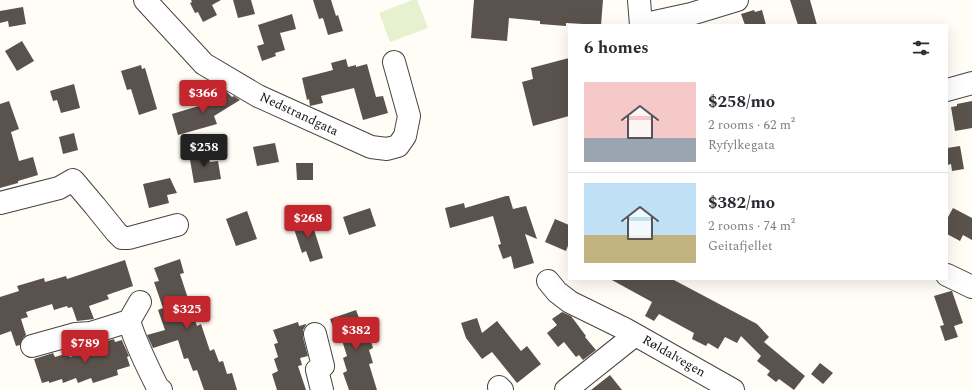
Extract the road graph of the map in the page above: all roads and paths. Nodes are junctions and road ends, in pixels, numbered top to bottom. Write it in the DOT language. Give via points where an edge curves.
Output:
graph roads {
  1 [pos="145,0"];
  2 [pos="639,0"];
  3 [pos="737,0"];
  4 [pos="692,20"];
  5 [pos="641,24"];
  6 [pos="651,24"];
  7 [pos="394,62"];
  8 [pos="972,83"];
  9 [pos="948,90"];
  10 [pos="0,203"];
  11 [pos="176,225"];
  12 [pos="948,275"];
  13 [pos="548,281"];
  14 [pos="972,287"];
  15 [pos="140,302"];
  16 [pos="129,321"];
  17 [pos="315,334"];
  18 [pos="636,335"];
  19 [pos="32,346"];
  20 [pos="151,387"];
  21 [pos="322,390"];
  22 [pos="566,390"];
  23 [pos="733,390"];
  1 -- 7 [label="street, Nedstrandgata" via="204,64 258,96 370,147 386,149 398,146 405,136 409,116"];
  2 -- 5 [label="street"];
  3 -- 4 [label="street"];
  4 -- 6 [label="street"];
  8 -- 9 [label="street"];
  10 -- 11 [label="street" via="59,188 73,180 122,238"];
  12 -- 14 [label="street"];
  13 -- 18 [label="street, Røldalvegen" via="570,302"];
  15 -- 16 [label="street"];
  16 -- 19 [label="street" via="91,333 75,334"];
  16 -- 20 [label="street"];
  17 -- 21 [label="street" via="323,366 317,370"];
  18 -- 22 [label="street, Røldalvegen"];
  18 -- 23 [label="street, Røldalvegen"];
}
